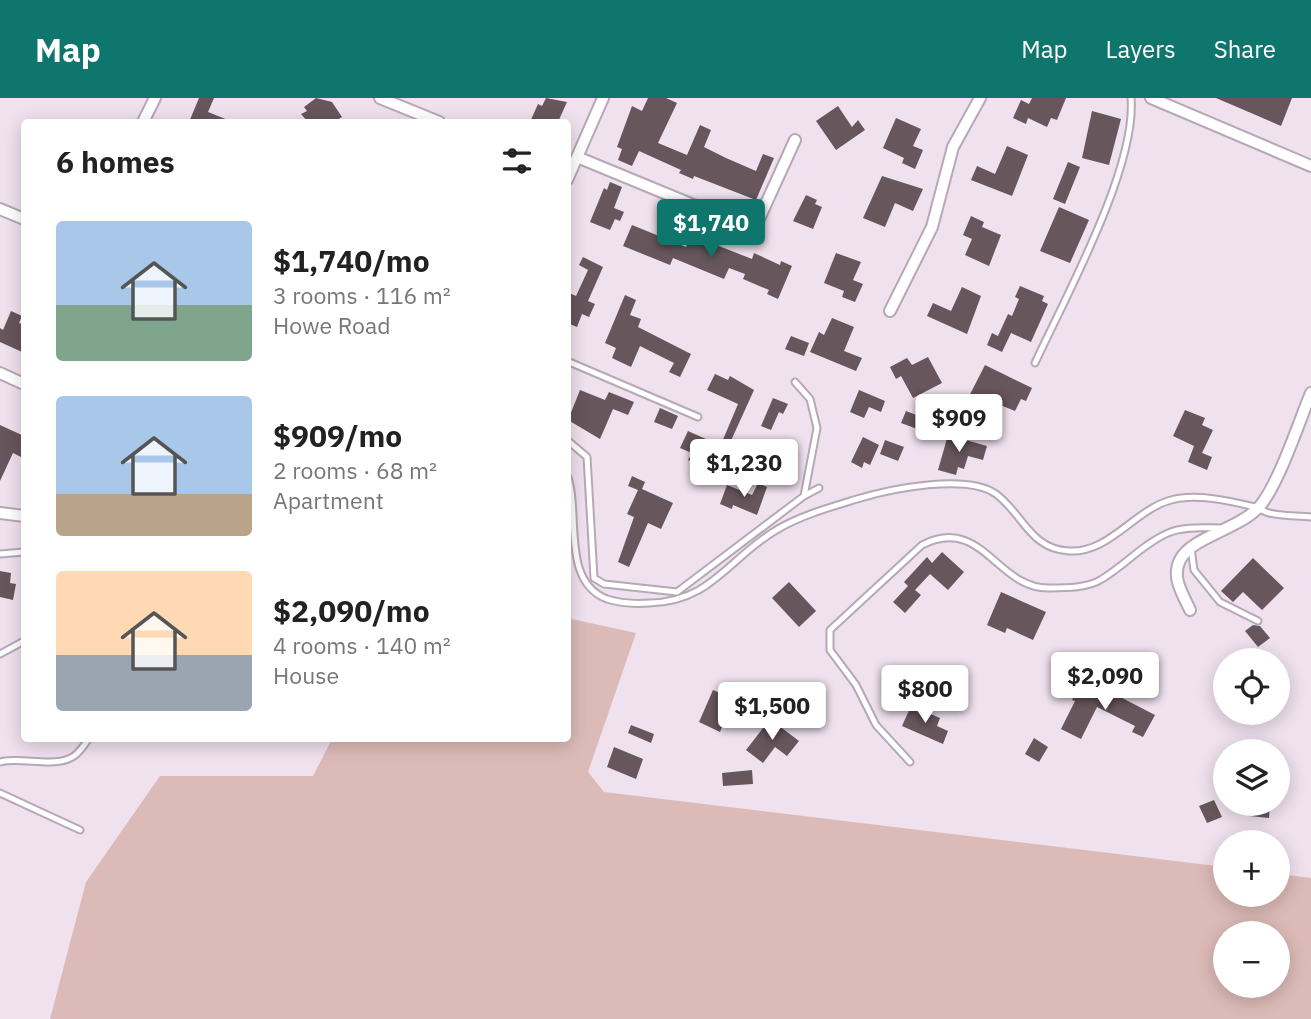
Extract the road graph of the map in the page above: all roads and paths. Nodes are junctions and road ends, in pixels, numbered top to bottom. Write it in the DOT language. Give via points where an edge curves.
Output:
graph roads {
  1 [pos="155,98"];
  2 [pos="380,98"];
  3 [pos="603,98"];
  4 [pos="980,98"];
  5 [pos="1130,98"];
  6 [pos="1151,98"];
  7 [pos="144,119"];
  8 [pos="432,119"];
  9 [pos="795,140"];
  10 [pos="577,157"];
  11 [pos="1311,166"];
  12 [pos="571,170"];
  13 [pos="0,209"];
  14 [pos="21,218"];
  15 [pos="890,311"];
  16 [pos="571,363"];
  17 [pos="1035,363"];
  18 [pos="0,373"];
  19 [pos="795,382"];
  20 [pos="21,383"];
  21 [pos="1311,393"];
  22 [pos="698,417"];
  23 [pos="571,443"];
  24 [pos="571,486"];
  25 [pos="819,488"];
  26 [pos="804,496"];
  27 [pos="1259,507"];
  28 [pos="0,513"];
  29 [pos="21,516"];
  30 [pos="1311,517"];
  31 [pos="1234,528"];
  32 [pos="1191,548"];
  33 [pos="21,552"];
  34 [pos="0,554"];
  35 [pos="1191,610"];
  36 [pos="1258,621"];
  37 [pos="21,643"];
  38 [pos="0,654"];
  39 [pos="86,742"];
  40 [pos="0,762"];
  41 [pos="910,762"];
  42 [pos="0,793"];
  43 [pos="80,830"];
  1 -- 7 [label="street"];
  2 -- 8 [label="street"];
  3 -- 10 [label="street"];
  4 -- 15 [label="street" via="953,147 932,227"];
  5 -- 17 [label="lane" via="1132,112 1123,159 1087,253"];
  6 -- 11 [label="street"];
  9 -- 10 [label="street" via="754,230"];
  10 -- 12 [label="street"];
  13 -- 14 [label="street"];
  16 -- 22 [label="lane"];
  18 -- 20 [label="street"];
  19 -- 26 [label="lane" via="810,399 817,428"];
  21 -- 27 [label="street"];
  23 -- 26 [label="lane" via="587,457 594,578 604,584 677,592"];
  24 -- 27 [label="lane" via="581,574 607,599 636,604 673,603 696,594 777,529 888,491 951,484 983,488 1007,503 1033,537 1069,551 1100,544 1155,506 1172,500 1192,498"];
  25 -- 26 [label="lane"];
  27 -- 30 [label="lane" via="1266,513"];
  27 -- 31 [label="street"];
  28 -- 29 [label="street"];
  31 -- 32 [label="street"];
  31 -- 41 [label="lane" via="1186,528 1168,533 1100,580 1056,588 1025,583 975,543 934,539 922,545 828,637 830,650 856,685 876,725"];
  32 -- 35 [label="street" via="1180,559 1175,577"];
  32 -- 36 [label="lane" via="1194,570 1220,602"];
  33 -- 34 [label="lane"];
  37 -- 38 [label="lane"];
  39 -- 40 [label="lane" via="74,756 58,761 14,758"];
  42 -- 43 [label="lane"];
}
